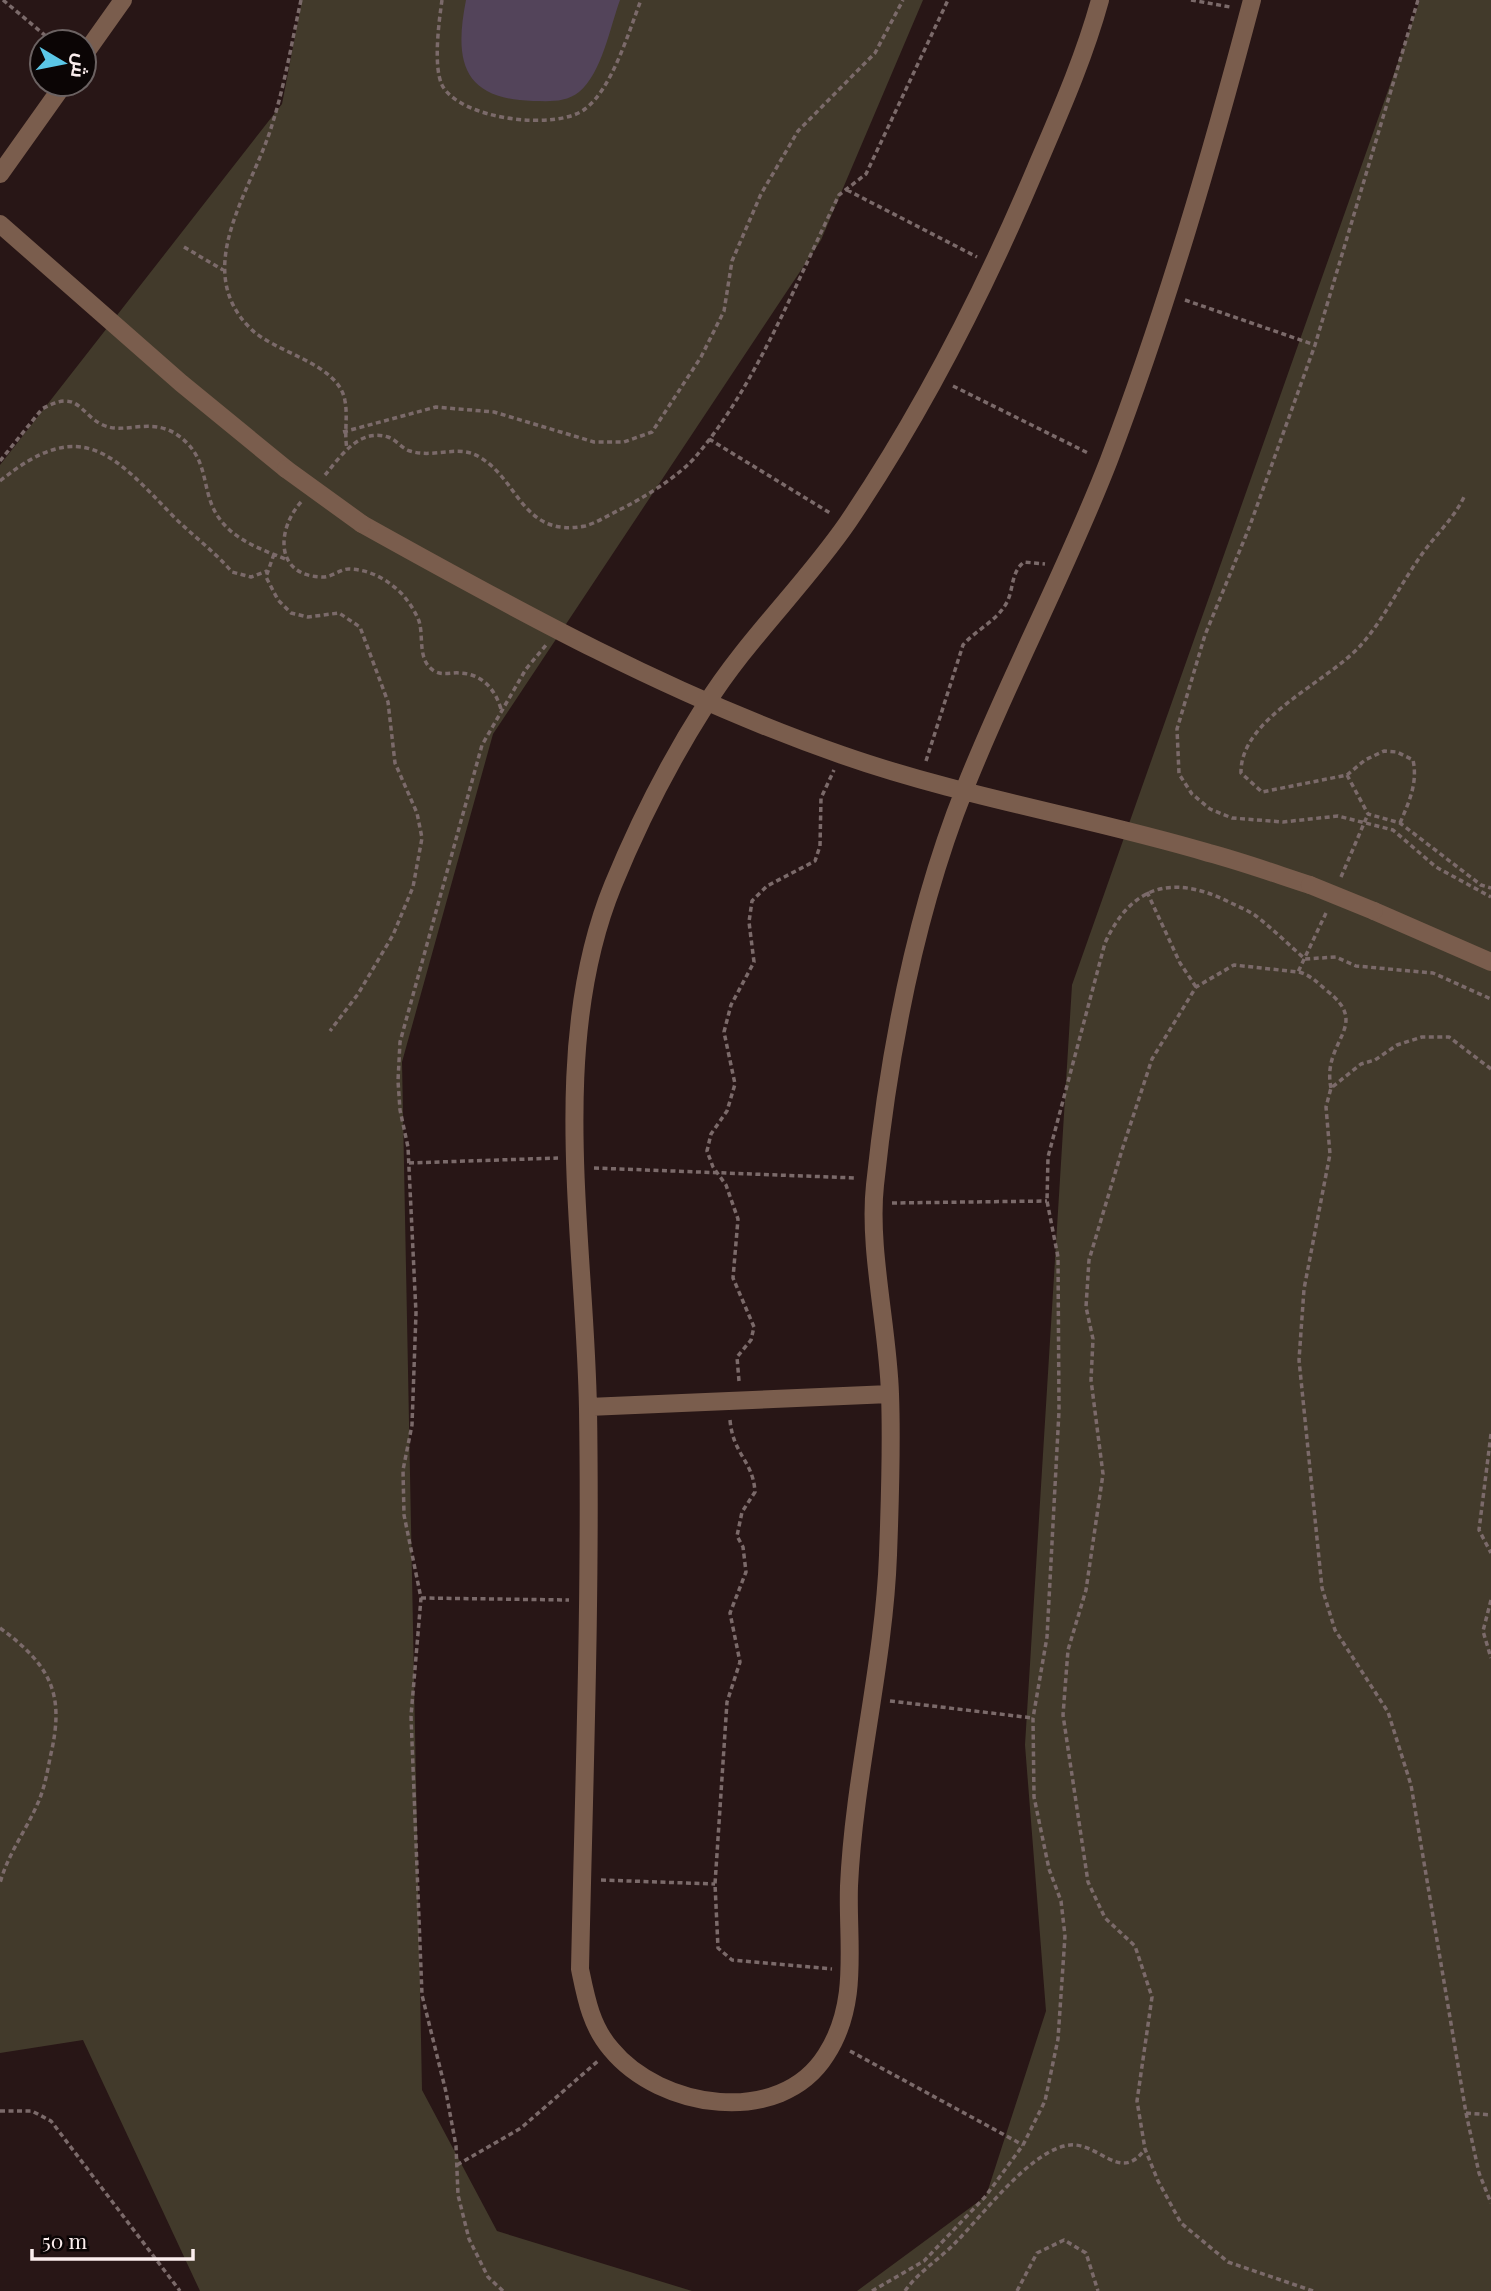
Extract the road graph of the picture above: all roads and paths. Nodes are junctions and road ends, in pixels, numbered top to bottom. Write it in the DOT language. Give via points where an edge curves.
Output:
graph roads {
  1 [pos="3,0"];
  2 [pos="123,0"];
  3 [pos="302,0"];
  4 [pos="442,0"];
  5 [pos="641,0"];
  6 [pos="903,0"];
  7 [pos="948,0"];
  8 [pos="1100,0"];
  9 [pos="1191,0"];
  10 [pos="1418,0"];
  11 [pos="1251,5"];
  12 [pos="36,28"];
  13 [pos="98,35"];
  14 [pos="54,98"];
  15 [pos="0,174"];
  16 [pos="847,189"];
  17 [pos="0,224"];
  18 [pos="184,247"];
  19 [pos="995,266"];
  20 [pos="223,270"];
  21 [pos="1167,293"];
  22 [pos="1315,345"];
  23 [pos="936,378"];
  24 [pos="344,432"];
  25 [pos="709,439"];
  26 [pos="347,449"];
  27 [pos="0,461"];
  28 [pos="1108,463"];
  29 [pos="0,481"];
  30 [pos="320,481"];
  31 [pos="1464,497"];
  32 [pos="302,502"];
  33 [pos="847,524"];
  34 [pos="274,554"];
  35 [pos="290,561"];
  36 [pos="1063,566"];
  37 [pos="267,571"];
  38 [pos="556,632"];
  39 [pos="706,703"];
  40 [pos="502,709"];
  41 [pos="842,755"];
  42 [pos="1347,775"];
  43 [pos="920,780"];
  44 [pos="963,792"];
  45 [pos="1368,814"];
  46 [pos="1364,821"];
  47 [pos="1400,823"];
  48 [pos="1491,888"];
  49 [pos="1147,892"];
  50 [pos="1491,897"];
  51 [pos="1314,944"];
  52 [pos="1305,960"];
  53 [pos="1491,962"];
  54 [pos="1298,972"];
  55 [pos="1196,987"];
  56 [pos="1491,999"];
  57 [pos="330,1031"];
  58 [pos="1491,1069"];
  59 [pos="1331,1088"];
  60 [pos="410,1163"];
  61 [pos="575,1163"];
  62 [pos="719,1172"];
  63 [pos="876,1178"];
  64 [pos="1047,1201"];
  65 [pos="873,1203"];
  66 [pos="891,1394"];
  67 [pos="735,1401"];
  68 [pos="588,1407"];
  69 [pos="1491,1434"];
  70 [pos="1491,1553"];
  71 [pos="421,1598"];
  72 [pos="587,1600"];
  73 [pos="1491,1600"];
  74 [pos="0,1628"];
  75 [pos="1491,1658"];
  76 [pos="872,1698"];
  77 [pos="1033,1718"];
  78 [pos="582,1880"];
  79 [pos="0,1883"];
  80 [pos="715,1884"];
  81 [pos="852,1970"];
  82 [pos="836,2035"];
  83 [pos="611,2049"];
  84 [pos="0,2111"];
  85 [pos="1466,2113"];
  86 [pos="1491,2115"];
  87 [pos="1023,2145"];
  88 [pos="1144,2148"];
  89 [pos="457,2165"];
  90 [pos="1491,2203"];
  91 [pos="180,2291"];
  92 [pos="503,2291"];
  93 [pos="872,2291"];
  94 [pos="905,2291"];
  95 [pos="1017,2291"];
  96 [pos="1098,2291"];
  97 [pos="1314,2291"];
  1 -- 12 [label="path"];
  2 -- 13 [label="street"];
  3 -- 20 [label="path" via="272,126 233,222"];
  4 -- 5 [label="path" via="438,58 442,85 456,101 476,111 544,120 568,118 586,109 601,91"];
  6 -- 24 [label="path" via="875,53 798,131 761,194 732,261 724,311 701,357 652,432 624,442 594,442 494,412 436,407"];
  7 -- 16 [label="path" via="866,174"];
  8 -- 19 [label="street" via="1086,51"];
  9 -- 11 [label="path"];
  10 -- 22 [label="path"];
  11 -- 21 [label="street"];
  14 -- 15 [label="street"];
  16 -- 19 [label="path"];
  16 -- 25 [label="path" via="839,195 739,397"];
  17 -- 38 [label="street, bridge" via="286,469 362,524"];
  18 -- 20 [label="path"];
  19 -- 23 [label="street"];
  20 -- 24 [label="path" via="228,294 250,328 303,359 341,390"];
  21 -- 22 [label="path"];
  21 -- 28 [label="street"];
  22 -- 46 [label="path" via="1205,635 1177,729 1179,774 1201,801 1232,818 1283,822 1338,816"];
  23 -- 28 [label="path"];
  23 -- 33 [label="street"];
  24 -- 26 [label="path"];
  25 -- 26 [label="path" via="695,457 635,502 586,526 563,527 541,520 522,506 498,471 464,449 436,455 407,451 377,435 355,441"];
  25 -- 33 [label="path"];
  26 -- 30 [label="path"];
  27 -- 34 [label="path" via="51,404 80,405 112,428 154,425 192,447 214,508 233,533"];
  28 -- 36 [label="street"];
  29 -- 37 [label="path" via="62,447 99,452 140,479 232,572 251,577"];
  31 -- 42 [label="path" via="1361,644 1249,739 1241,761 1241,773 1262,792"];
  32 -- 35 [label="path" via="286,523 283,536"];
  33 -- 39 [label="street"];
  34 -- 35 [label="path"];
  34 -- 37 [label="path"];
  35 -- 40 [label="path" via="310,576 324,578 347,568 371,572 392,584 409,601 419,622 429,667 442,674 481,679 491,687"];
  36 -- 43 [label="path" via="1024,562 1018,566 1002,611 963,645"];
  36 -- 44 [label="street"];
  37 -- 57 [label="path" via="278,600 291,613 308,617 339,613 360,627 391,712 395,763 421,826 421,850 403,913 358,994"];
  38 -- 39 [label="street"];
  38 -- 40 [label="path"];
  39 -- 41 [label="street"];
  39 -- 61 [label="street" via="612,888 584,989 575,1094"];
  40 -- 60 [label="path" via="482,745 400,1042 400,1110"];
  41 -- 43 [label="street"];
  41 -- 62 [label="path" via="821,798 820,846 815,861 759,893 749,911 754,962 731,1005 724,1032 735,1084 727,1111 708,1142 709,1159"];
  42 -- 45 [label="path"];
  42 -- 47 [label="path" via="1384,751 1413,760 1416,775"];
  43 -- 44 [label="street"];
  44 -- 53 [label="street, bridge" via="1209,852 1310,885"];
  44 -- 63 [label="street" via="925,908 898,1027"];
  45 -- 46 [label="path"];
  45 -- 47 [label="path"];
  46 -- 50 [label="path" via="1393,830 1436,867"];
  47 -- 48 [label="path"];
  49 -- 52 [label="path" via="1172,886 1212,894 1255,915"];
  49 -- 55 [label="path"];
  49 -- 64 [label="path" via="1115,921 1105,943 1048,1157"];
  51 -- 52 [label="path"];
  52 -- 54 [label="path"];
  52 -- 56 [label="path" via="1336,957 1356,966 1433,973"];
  54 -- 55 [label="path" via="1234,965"];
  54 -- 59 [label="path" via="1308,974 1342,1001 1346,1010 1345,1029 1328,1065"];
  55 -- 88 [label="path" via="1152,1059 1089,1260 1086,1307 1093,1339 1091,1380 1103,1474 1086,1590 1068,1650 1063,1715 1088,1882 1105,1918 1135,1946 1152,1997 1137,2101"];
  58 -- 59 [label="path" via="1448,1037 1422,1037 1362,1064"];
  59 -- 85 [label="path" via="1326,1107 1330,1154 1304,1289 1299,1360 1322,1588 1335,1630 1388,1712 1411,1785"];
  60 -- 61 [label="path"];
  60 -- 71 [label="path" via="415,1377 403,1470 404,1515"];
  61 -- 62 [label="path"];
  61 -- 68 [label="street"];
  62 -- 63 [label="path"];
  62 -- 67 [label="path" via="738,1219 733,1278 754,1326 751,1340 737,1357"];
  63 -- 65 [label="street"];
  64 -- 65 [label="path"];
  64 -- 77 [label="path" via="1058,1257 1059,1411 1047,1637"];
  65 -- 66 [label="street"];
  66 -- 67 [label="street"];
  66 -- 76 [label="street" via="888,1562"];
  67 -- 68 [label="street"];
  67 -- 80 [label="path" via="732,1441 749,1465 755,1492 742,1512 737,1535 746,1572 730,1613 740,1662 727,1702"];
  68 -- 72 [label="street"];
  69 -- 70 [label="path" via="1479,1530"];
  71 -- 72 [label="path"];
  71 -- 89 [label="path" via="411,1716 419,1948 422,1995 446,2092"];
  72 -- 78 [label="street"];
  73 -- 75 [label="path" via="1483,1631"];
  74 -- 79 [label="path" via="43,1671 54,1692 58,1715 42,1794 14,1845"];
  76 -- 77 [label="path"];
  76 -- 81 [label="street" via="849,1886"];
  77 -- 87 [label="path" via="1034,1797 1061,1901 1065,1936 1058,2039 1045,2101"];
  78 -- 80 [label="path"];
  78 -- 83 [label="street" via="580,1969 589,2012"];
  80 -- 81 [label="path" via="717,1942 726,1958"];
  81 -- 82 [label="street"];
  82 -- 83 [label="street" via="825,2058 796,2083 755,2101 723,2104 677,2094 641,2076"];
  82 -- 87 [label="path" via="848,2050 887,2074"];
  83 -- 89 [label="path" via="521,2128"];
  84 -- 91 [label="path" via="32,2111 51,2120"];
  85 -- 86 [label="path"];
  85 -- 90 [label="path" via="1479,2173"];
  87 -- 93 [label="path" via="985,2197 924,2261"];
  88 -- 94 [label="path" via="1125,2164 1108,2160 1089,2146 1062,2146 1046,2155 1006,2187"];
  88 -- 97 [label="path" via="1181,2223 1228,2263"];
  89 -- 92 [label="path" via="457,2195 469,2239 488,2277"];
  95 -- 96 [label="path" via="1037,2253 1065,2240 1086,2253"];
}
